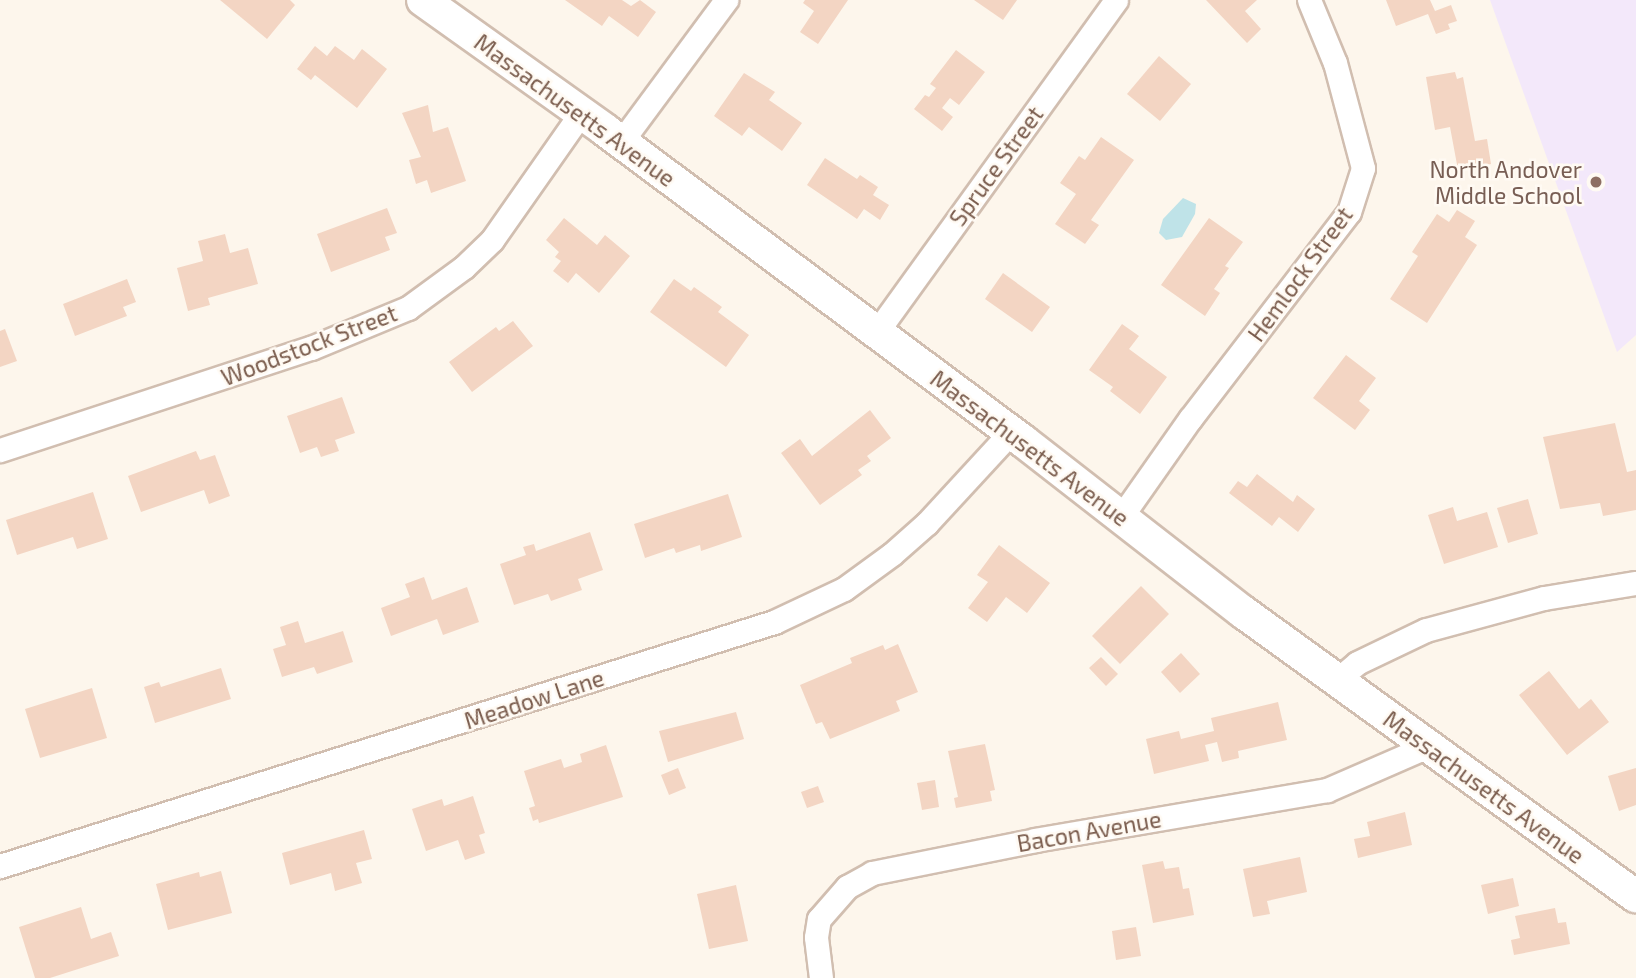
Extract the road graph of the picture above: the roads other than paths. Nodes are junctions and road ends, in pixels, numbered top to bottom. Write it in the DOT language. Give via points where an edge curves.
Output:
graph roads {
  1 [pos="424,0"];
  2 [pos="726,0"];
  3 [pos="1116,0"];
  4 [pos="1308,0"];
  5 [pos="581,113"];
  6 [pos="621,142"];
  7 [pos="876,332"];
  8 [pos="1011,432"];
  9 [pos="0,450"];
  10 [pos="1121,517"];
  11 [pos="1636,583"];
  12 [pos="1338,680"];
  13 [pos="1428,746"];
  14 [pos="0,866"];
  15 [pos="1636,896"];
  16 [pos="821,978"];
  1 -- 5 [label="main road, Massachusetts Avenue"];
  2 -- 6 [label="street"];
  3 -- 7 [label="street, Spruce Street"];
  4 -- 10 [label="street, Hemlock Street" via="1335,63 1363,169 1349,212"];
  5 -- 6 [label="main road, Massachusetts Avenue"];
  5 -- 9 [label="street, Woodstock Street" via="492,240 408,308 312,348"];
  6 -- 7 [label="main road, Massachusetts Avenue"];
  7 -- 8 [label="main road, Massachusetts Avenue"];
  8 -- 10 [label="main road, Massachusetts Avenue"];
  8 -- 14 [label="street, Meadow Lane" via="892,554 844,589 774,622"];
  10 -- 12 [label="main road, Massachusetts Avenue"];
  11 -- 12 [label="street" via="1544,598 1426,630 1357,663"];
  12 -- 13 [label="main road, Massachusetts Avenue"];
  13 -- 15 [label="main road, Massachusetts Avenue"];
  13 -- 16 [label="street, Bacon Avenue" via="1327,790 1035,839 872,873 847,887 819,919 816,937"];
}
